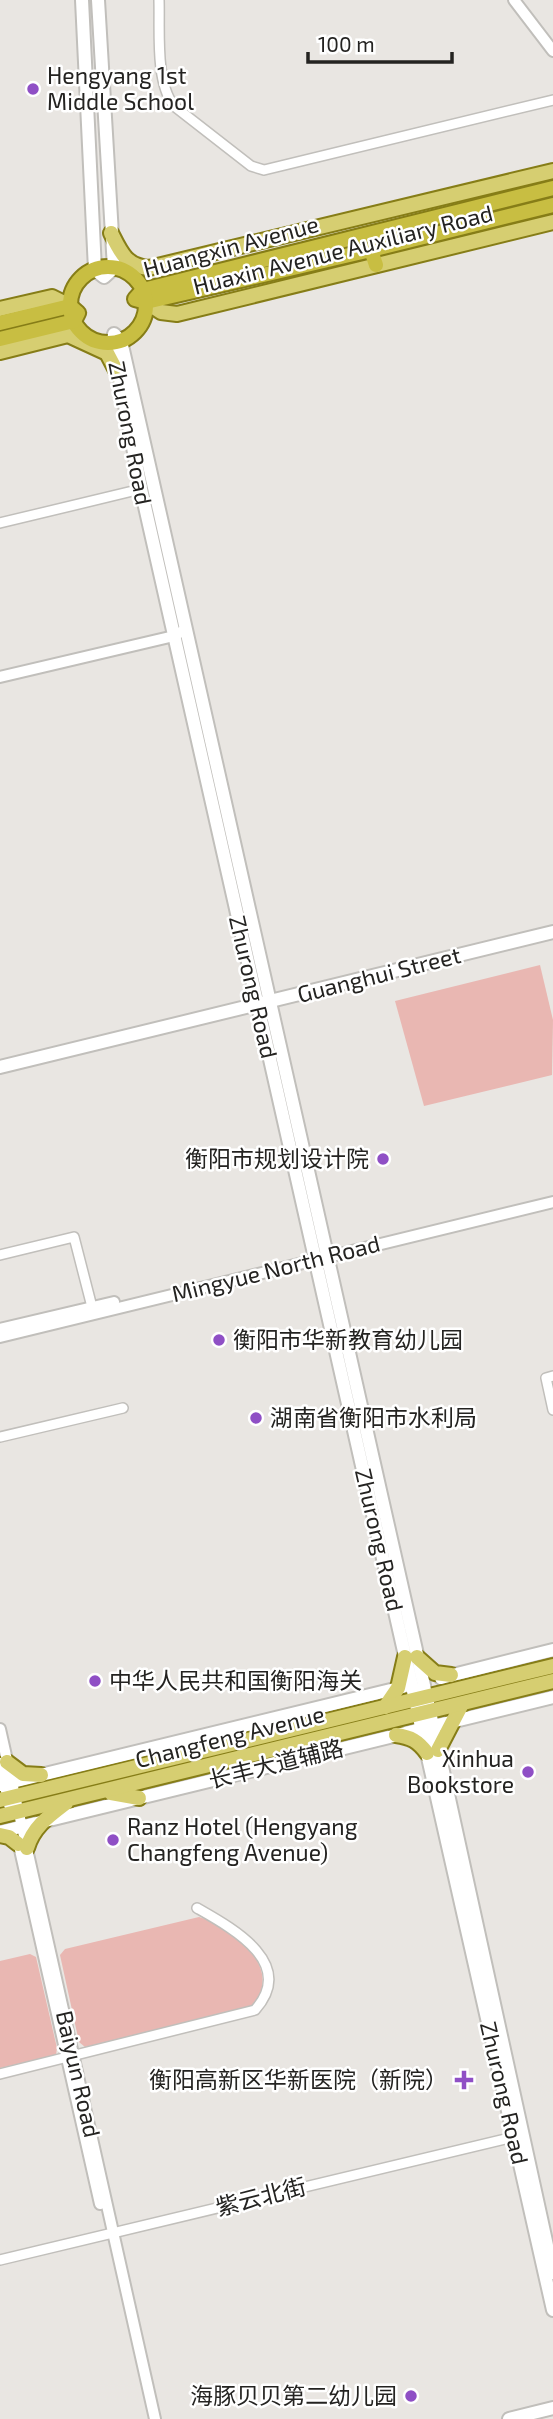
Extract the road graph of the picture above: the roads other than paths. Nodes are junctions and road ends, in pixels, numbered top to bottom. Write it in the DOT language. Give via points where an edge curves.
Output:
graph roads {
  1 [pos="82,0"];
  2 [pos="98,0"];
  3 [pos="159,0"];
  4 [pos="514,0"];
  5 [pos="553,51"];
  6 [pos="553,100"];
  7 [pos="553,171"];
  8 [pos="553,188"];
  9 [pos="553,205"];
  10 [pos="553,222"];
  11 [pos="111,233"];
  12 [pos="371,250"];
  13 [pos="376,265"];
  14 [pos="104,271"];
  15 [pos="141,297"];
  16 [pos="0,309"];
  17 [pos="74,313"];
  18 [pos="0,323"];
  19 [pos="0,339"];
  20 [pos="116,339"];
  21 [pos="0,352"];
  22 [pos="118,374"];
  23 [pos="141,489"];
  24 [pos="0,523"];
  25 [pos="186,629"];
  26 [pos="173,633"];
  27 [pos="0,670"];
  28 [pos="0,677"];
  29 [pos="553,932"];
  30 [pos="553,939"];
  31 [pos="264,1006"];
  32 [pos="0,1067"];
  33 [pos="0,1073"];
  34 [pos="553,1200"];
  35 [pos="0,1255"];
  36 [pos="321,1255"];
  37 [pos="92,1307"];
  38 [pos="0,1329"];
  39 [pos="0,1337"];
  40 [pos="553,1376"];
  41 [pos="123,1408"];
  42 [pos="553,1410"];
  43 [pos="0,1437"];
  44 [pos="553,1650"];
  45 [pos="411,1657"];
  46 [pos="553,1666"];
  47 [pos="451,1675"];
  48 [pos="553,1681"];
  49 [pos="411,1685"];
  50 [pos="553,1697"];
  51 [pos="421,1699"];
  52 [pos="462,1704"];
  53 [pos="385,1707"];
  54 [pos="426,1720"];
  55 [pos="452,1721"];
  56 [pos="0,1729"];
  57 [pos="396,1735"];
  58 [pos="433,1752"];
  59 [pos="4,1762"];
  60 [pos="41,1775"];
  61 [pos="7,1791"];
  62 [pos="102,1791"];
  63 [pos="139,1798"];
  64 [pos="72,1799"];
  65 [pos="13,1819"];
  66 [pos="43,1821"];
  67 [pos="0,1833"];
  68 [pos="22,1846"];
  69 [pos="197,1908"];
  70 [pos="70,2057"];
  71 [pos="0,2074"];
  72 [pos="518,2136"];
  73 [pos="110,2234"];
  74 [pos="0,2260"];
  75 [pos="553,2273"];
  76 [pos="553,2309"];
  77 [pos="553,2408"];
  78 [pos="553,2415"];
  79 [pos="148,2419"];
  80 [pos="155,2419"];
  81 [pos="509,2419"];
  82 [pos="538,2419"];
  1 -- 14 [label="main road"];
  2 -- 11 [label="main road"];
  3 -- 6 [label="street" via="166,96 251,166 264,170"];
  4 -- 5 [label="street"];
  7 -- 11 [label="main road, Huaxin Avenue Auxiliary Road" via="149,268 132,264"];
  8 -- 15 [label="highway, Huangxin Avenue"];
  9 -- 12 [label="highway, Huangxin Avenue"];
  10 -- 13 [label="main road, Huaxin Avenue Auxiliary Road"];
  11 -- 14 [label="main road"];
  12 -- 13 [label="highway"];
  12 -- 15 [label="highway, Huangxin Avenue"];
  13 -- 15 [label="main road, Huaxin Avenue Auxiliary Road" via="177,314 162,312"];
  14 -- 15 [label="highway" via="126,272 136,279"];
  14 -- 17 [label="highway" via="84,286"];
  15 -- 20 [label="highway" via="145,314 140,326 132,335"];
  16 -- 17 [label="main road" via="52,297"];
  17 -- 18 [label="highway"];
  17 -- 19 [label="highway"];
  17 -- 20 [label="highway" via="89,338 103,343"];
  20 -- 22 [label="main road, Zhurong Road"];
  20 -- 25 [label="main road, Zhurong Road"];
  21 -- 22 [label="main road" via="68,335 107,353"];
  22 -- 23 [label="main road, Zhurong Road"];
  23 -- 24 [label="street"];
  23 -- 26 [label="main road, Zhurong Road"];
  25 -- 26 [label="street"];
  25 -- 31 [label="main road, Zhurong Road"];
  26 -- 27 [label="street"];
  26 -- 28 [label="street"];
  26 -- 31 [label="main road, Zhurong Road"];
  29 -- 31 [label="main road, Guanghui Street"];
  30 -- 31 [label="main road, Guanghui Street"];
  31 -- 32 [label="main road, Guanghui Street"];
  31 -- 33 [label="main road, Guanghui Street"];
  31 -- 36 [label="main road, Zhurong Road"];
  34 -- 36 [label="street, Mingyue North Road"];
  35 -- 37 [label="street" via="74,1237"];
  36 -- 37 [label="street"];
  36 -- 39 [label="street, Mingyue North Road"];
  36 -- 45 [label="main road, Zhurong Road"];
  37 -- 38 [label="street"];
  40 -- 42 [label="street" via="545,1378"];
  41 -- 43 [label="street"];
  44 -- 47 [label="main road"];
  45 -- 47 [label="main road" via="435,1673"];
  45 -- 49 [label="main road"];
  45 -- 49 [label="main road, Zhurong Road"];
  46 -- 51 [label="main road, Changfeng Avenue"];
  47 -- 49 [label="main road"];
  48 -- 52 [label="main road, Changfeng Avenue"];
  49 -- 51 [label="main road, Zhurong Road"];
  49 -- 53 [label="main road"];
  49 -- 60 [label="main road"];
  50 -- 55 [label="main road, 长丰大道辅路"];
  51 -- 53 [label="main road, Changfeng Avenue"];
  51 -- 54 [label="main road, Zhurong Road"];
  52 -- 54 [label="main road, Changfeng Avenue"];
  52 -- 55 [label="main road"];
  53 -- 61 [label="main road, Changfeng Avenue"];
  54 -- 55 [label="main road, 长丰大道辅路"];
  54 -- 57 [label="main road, 长丰大道辅路"];
  54 -- 58 [label="main road, Zhurong Road"];
  54 -- 62 [label="main road, Changfeng Avenue"];
  55 -- 58 [label="main road"];
  56 -- 59 [label="street, Baiyun Road"];
  57 -- 58 [label="main road" via="410,1737"];
  57 -- 63 [label="main road, 长丰大道辅路"];
  58 -- 72 [label="main road, Zhurong Road"];
  59 -- 60 [label="main road" via="23,1774"];
  59 -- 61 [label="street, Baiyun Road"];
  60 -- 61 [label="main road"];
  61 -- 65 [label="street, Baiyun Road"];
  62 -- 63 [label="main road"];
  62 -- 64 [label="main road, Changfeng Avenue"];
  63 -- 66 [label="main road, 长丰大道辅路"];
  64 -- 65 [label="main road, Changfeng Avenue"];
  64 -- 66 [label="main road"];
  65 -- 66 [label="main road, 长丰大道辅路"];
  65 -- 67 [label="main road, 长丰大道辅路"];
  65 -- 68 [label="street, Baiyun Road"];
  66 -- 68 [label="main road"];
  67 -- 68 [label="main road"];
  68 -- 70 [label="street, Baiyun Road"];
  69 -- 70 [label="street" via="237,1930 264,1959 269,1984 263,2002 255,2010"];
  70 -- 71 [label="street"];
  70 -- 73 [label="street, Baiyun Road"];
  72 -- 73 [label="street, 紫云北街"];
  72 -- 75 [label="main road, Zhurong Road"];
  72 -- 76 [label="main road, Zhurong Road"];
  73 -- 74 [label="street, 紫云北街"];
  73 -- 79 [label="street, Baiyun Road"];
  73 -- 80 [label="street, Baiyun Road"];
  77 -- 81 [label="main road"];
  78 -- 82 [label="main road"];
}
